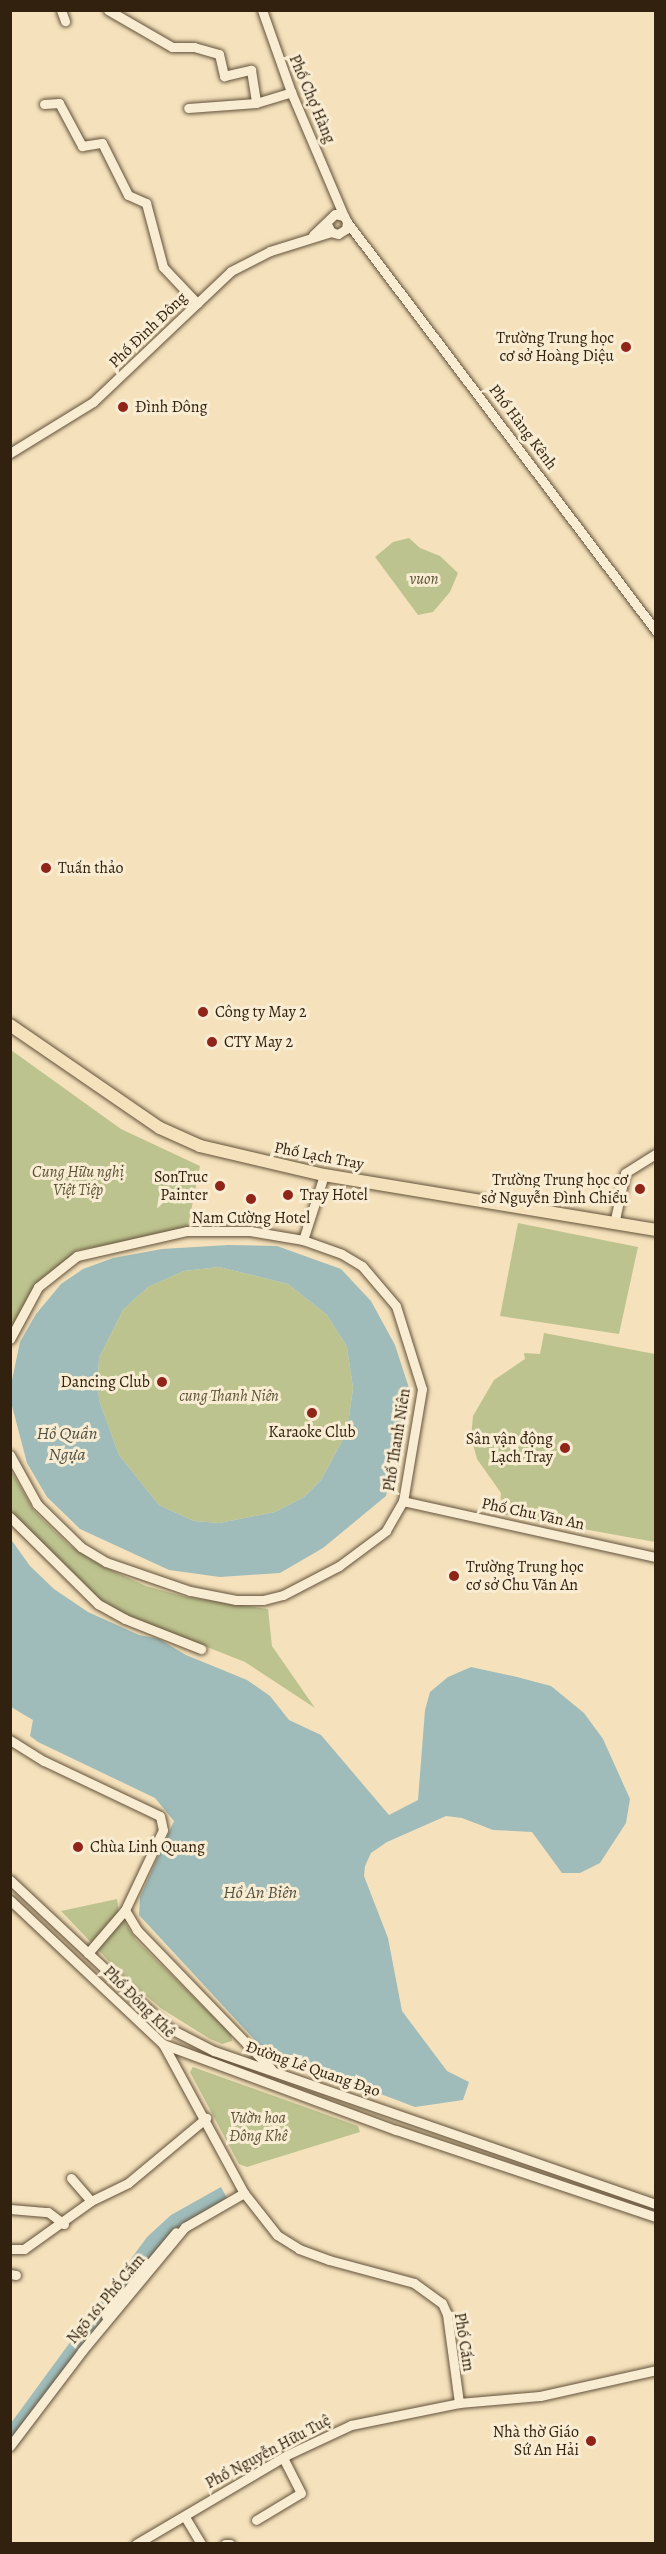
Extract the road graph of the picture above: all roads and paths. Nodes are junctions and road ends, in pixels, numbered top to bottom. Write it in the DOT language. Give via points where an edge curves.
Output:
graph roads {
  1 [pos="61,10"];
  2 [pos="108,10"];
  3 [pos="262,10"];
  4 [pos="65,21"];
  5 [pos="291,92"];
  6 [pos="256,103"];
  7 [pos="44,104"];
  8 [pos="188,108"];
  9 [pos="342,218"];
  10 [pos="333,230"];
  11 [pos="365,243"];
  12 [pos="198,303"];
  13 [pos="10,453"];
  14 [pos="656,631"];
  15 [pos="10,1025"];
  16 [pos="656,1154"];
  17 [pos="324,1175"];
  18 [pos="614,1224"];
  19 [pos="656,1230"];
  20 [pos="303,1240"];
  21 [pos="10,1339"];
  22 [pos="10,1455"];
  23 [pos="403,1501"];
  24 [pos="10,1517"];
  25 [pos="656,1557"];
  26 [pos="201,1649"];
  27 [pos="10,1740"];
  28 [pos="10,1880"];
  29 [pos="27,1894"];
  30 [pos="12,1903"];
  31 [pos="125,1911"];
  32 [pos="87,1953"];
  33 [pos="167,2027"];
  34 [pos="163,2044"];
  35 [pos="273,2071"];
  36 [pos="288,2088"];
  37 [pos="206,2118"];
  38 [pos="236,2176"];
  39 [pos="71,2178"];
  40 [pos="244,2193"];
  41 [pos="92,2201"];
  42 [pos="656,2204"];
  43 [pos="10,2209"];
  44 [pos="656,2217"];
  45 [pos="64,2224"];
  46 [pos="10,2249"];
  47 [pos="656,2370"];
  48 [pos="459,2403"];
  49 [pos="10,2446"];
  50 [pos="283,2458"];
  51 [pos="185,2517"];
  52 [pos="256,2520"];
  53 [pos="136,2544"];
  54 [pos="201,2544"];
  55 [pos="225,2544"];
  56 [pos="230,2544"];
  1 -- 4 [label="street"];
  2 -- 6 [label="street" via="172,47 194,47 219,54 224,76 251,70"];
  3 -- 5 [label="street, Phố Chợ Hàng"];
  5 -- 6 [label="street"];
  5 -- 9 [label="street, Phố Chợ Hàng"];
  6 -- 8 [label="street"];
  7 -- 12 [label="street" via="59,103 82,146 102,143 128,195 146,203 163,267"];
  9 -- 10 [label="street"];
  9 -- 10 [label="street"];
  9 -- 11 [label="street, Phố Hàng Kênh"];
  10 -- 11 [label="street"];
  10 -- 12 [label="street, Phố Đình Đông" via="270,251 231,272"];
  11 -- 14 [label="street, Phố Hàng Kênh"];
  12 -- 13 [label="street, Phố Đình Đông" via="93,402"];
  15 -- 17 [label="main road, Phố Lạch Tray" via="160,1128 200,1146"];
  16 -- 18 [label="street" via="624,1173"];
  17 -- 18 [label="main road, Phố Lạch Tray"];
  17 -- 20 [label="street"];
  18 -- 19 [label="main road, Phố Lạch Tray"];
  20 -- 21 [label="street, Phố Thanh Niên" via="250,1231 187,1231 77,1256 38,1287"];
  20 -- 23 [label="street, Phố Thanh Niên" via="362,1266 396,1306 422,1389"];
  22 -- 23 [label="street, Phố Thanh Niên" via="37,1504 81,1547 150,1580 236,1600 283,1595 339,1566 386,1531"];
  23 -- 25 [label="street, Phố Chu Văn An"];
  24 -- 26 [label="street" via="98,1604"];
  27 -- 31 [label="street" via="44,1761 160,1816 163,1830"];
  28 -- 29 [label="street, Đường Lê Quang Đạo"];
  29 -- 30 [label="street"];
  29 -- 32 [label="street, Đường Lê Quang Đạo"];
  30 -- 34 [label="street, Phố Đông Khê"];
  31 -- 32 [label="street"];
  31 -- 35 [label="street" via="137,1930"];
  32 -- 33 [label="street, Đường Lê Quang Đạo"];
  33 -- 34 [label="street"];
  33 -- 35 [label="street, Đường Lê Quang Đạo" via="214,2051"];
  34 -- 36 [label="street, Đường Lê Quang Đạo"];
  34 -- 37 [label="street, Phố Đông Khê"];
  35 -- 36 [label="street"];
  35 -- 42 [label="street, Đường Lê Quang Đạo"];
  36 -- 44 [label="street, Đường Lê Quang Đạo" via="396,2130"];
  37 -- 38 [label="street, Phố Đông Khê"];
  37 -- 41 [label="street" via="128,2183"];
  38 -- 40 [label="street, Phố Cấm"];
  39 -- 41 [label="street"];
  40 -- 48 [label="street, Phố Cấm" via="277,2235 299,2249 414,2283 442,2303 447,2314"];
  40 -- 49 [label="street, Ngõ 161 Phố Cấm" via="178,2229"];
  41 -- 45 [label="street"];
  43 -- 45 [label="street" via="48,2212"];
  45 -- 46 [label="street" via="24,2250"];
  47 -- 48 [label="street" via="540,2396"];
  48 -- 50 [label="street, Phố Nguyễn Hữu Tuệ" via="351,2425"];
  50 -- 51 [label="street, Phố Nguyễn Hữu Tuệ"];
  50 -- 52 [label="street" via="301,2493"];
  51 -- 53 [label="street, Phố Nguyễn Hữu Tuệ"];
  51 -- 54 [label="street"];
  55 -- 56 [label="street"];
}
